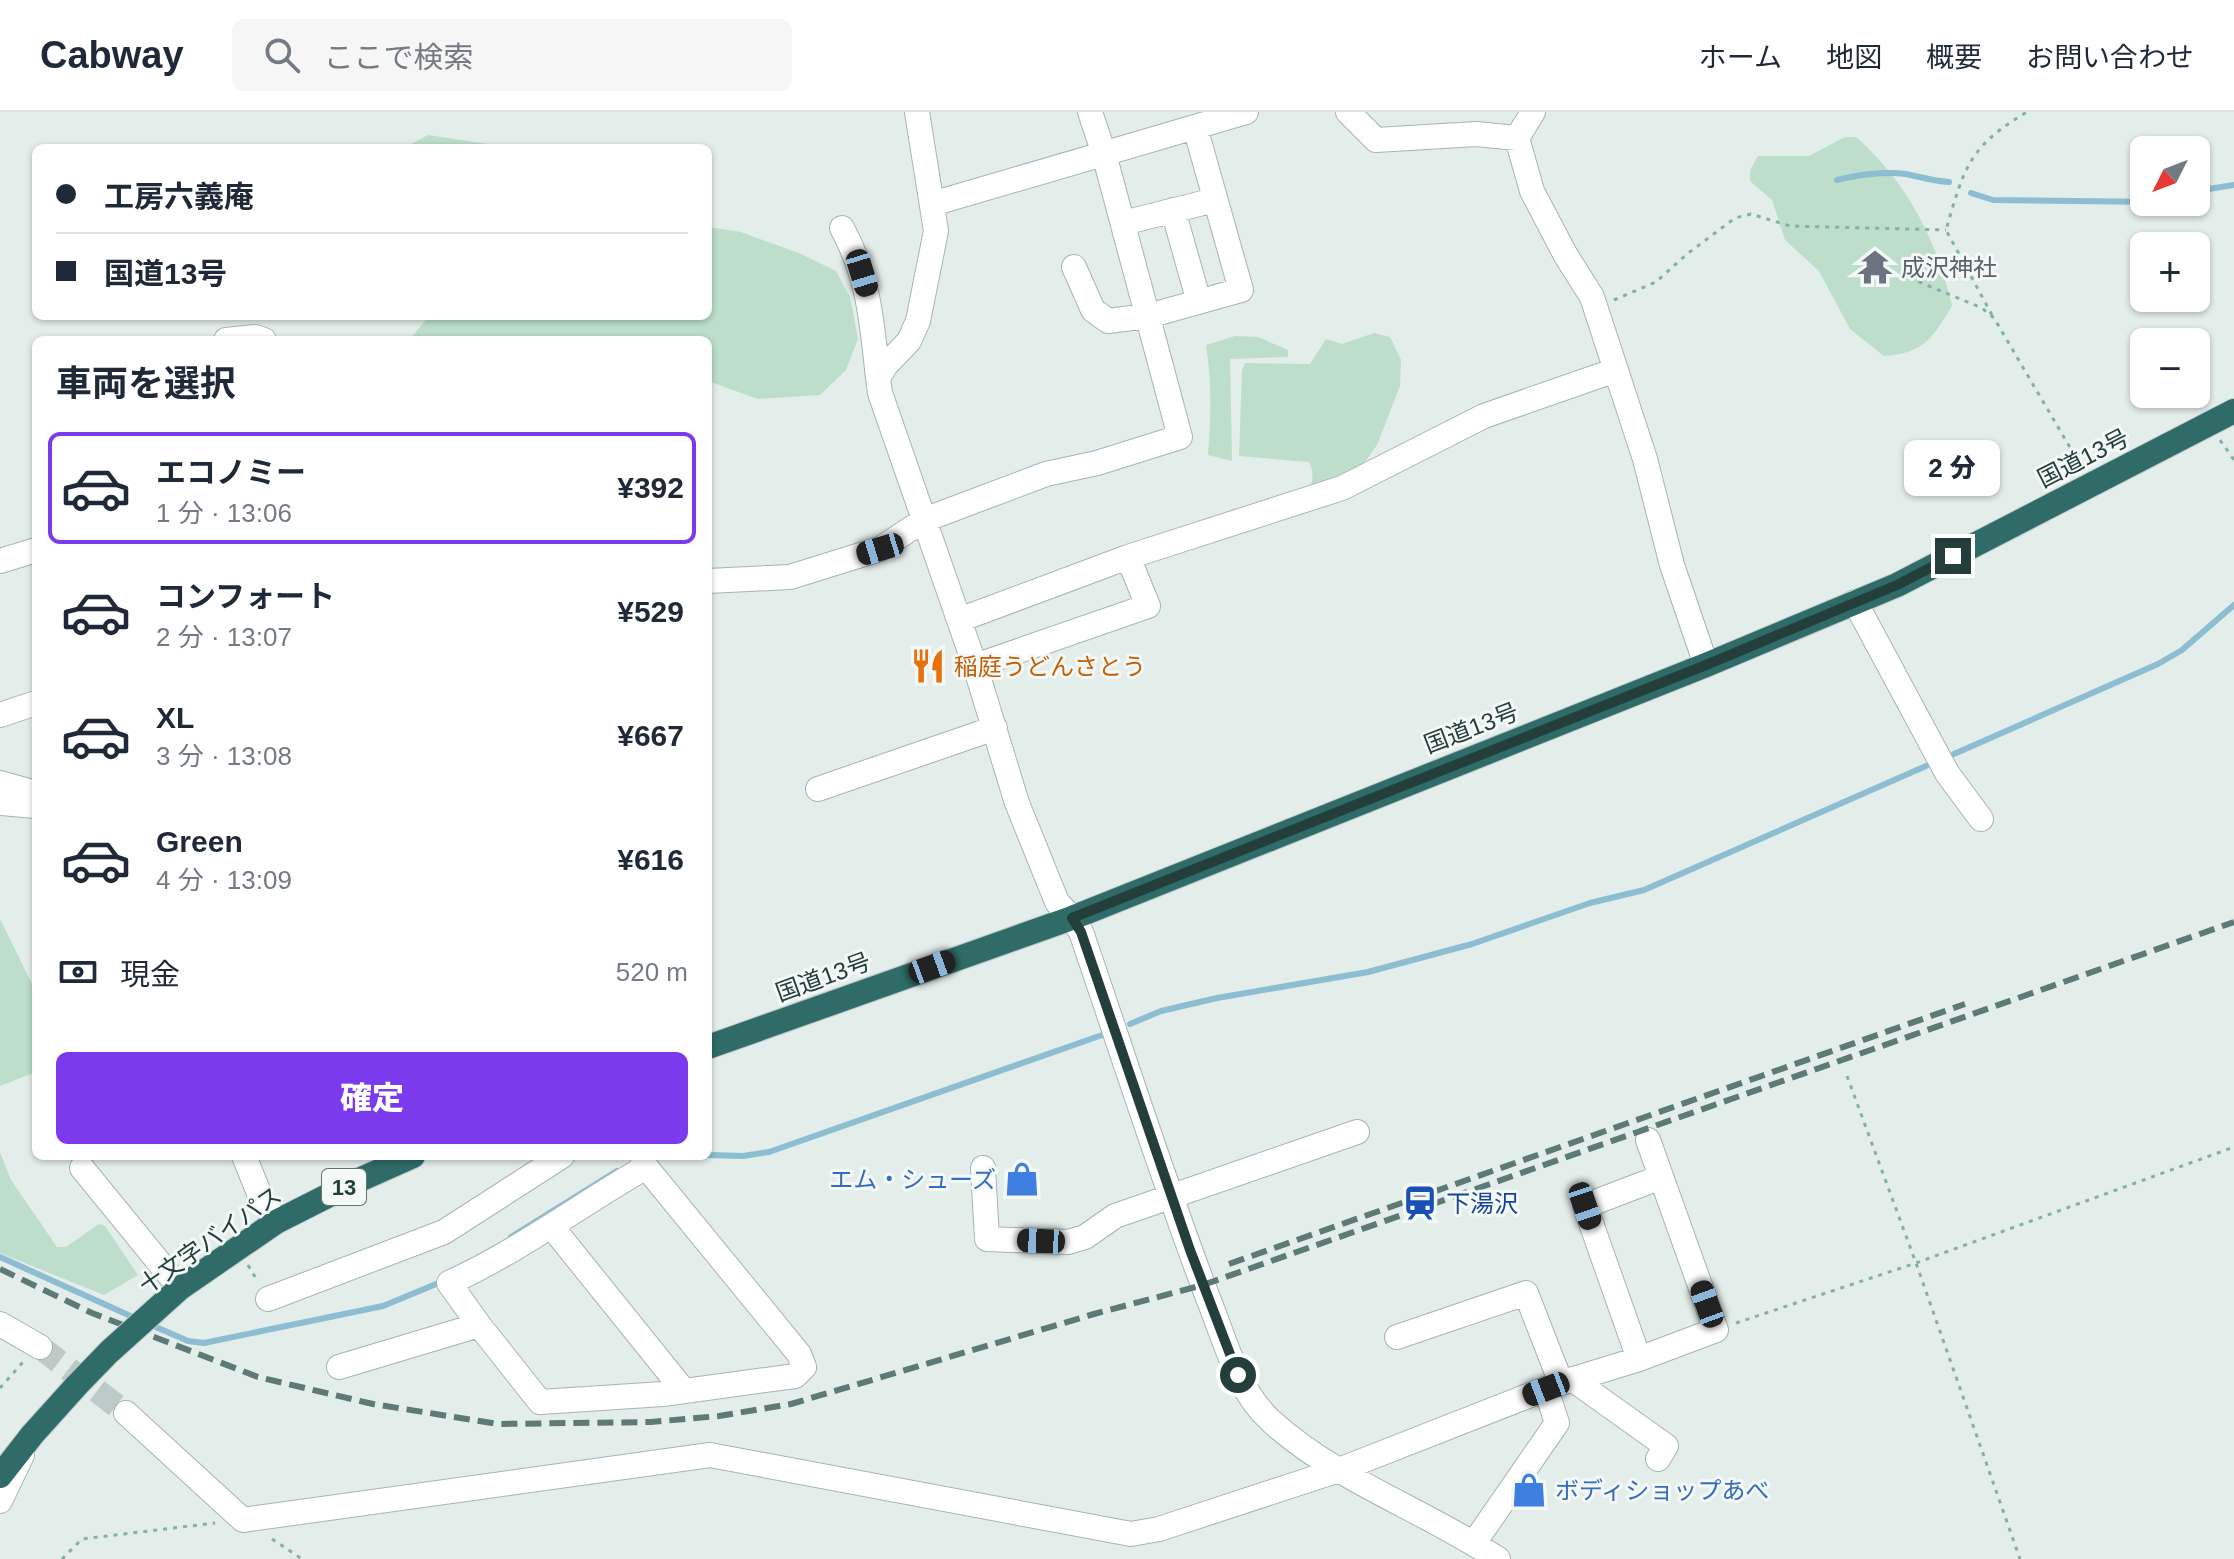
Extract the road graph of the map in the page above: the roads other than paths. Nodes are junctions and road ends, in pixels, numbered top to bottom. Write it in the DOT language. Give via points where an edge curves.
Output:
graph roads {
  1 [pos="917,112"];
  2 [pos="1090,112"];
  3 [pos="1246,112"];
  4 [pos="1348,112"];
  5 [pos="1533,112"];
  6 [pos="1195,127"];
  7 [pos="1517,138"];
  8 [pos="1104,154"];
  9 [pos="1215,200"];
  10 [pos="932,204"];
  11 [pos="1173,210"];
  12 [pos="1123,223"];
  13 [pos="842,228"];
  14 [pos="1074,267"];
  15 [pos="1199,302"];
  16 [pos="1148,316"];
  17 [pos="1616,370"];
  18 [pos="878,378"];
  19 [pos="2234,411"];
  20 [pos="924,520"];
  21 [pos="32,547"];
  22 [pos="1128,557"];
  23 [pos="0,561"];
  24 [pos="712,581"];
  25 [pos="1855,602"];
  26 [pos="959,620"];
  27 [pos="1706,665"];
  28 [pos="975,666"];
  29 [pos="32,704"];
  30 [pos="0,715"];
  31 [pos="995,728"];
  32 [pos="0,783"];
  33 [pos="818,789"];
  34 [pos="32,792"];
  35 [pos="0,803"];
  36 [pos="32,806"];
  37 [pos="1981,819"];
  38 [pos="1072,918"];
  39 [pos="712,1046"];
  40 [pos="1357,1132"];
  41 [pos="1648,1140"];
  42 [pos="246,1160"];
  43 [pos="404,1160"];
  44 [pos="556,1160"];
  45 [pos="644,1161"];
  46 [pos="82,1168"];
  47 [pos="983,1168"];
  48 [pos="1661,1177"];
  49 [pos="1172,1197"];
  50 [pos="276,1222"];
  51 [pos="552,1227"];
  52 [pos="180,1288"];
  53 [pos="268,1299"];
  54 [pos="479,1325"];
  55 [pos="3,1333"];
  56 [pos="1397,1337"];
  57 [pos="36,1350"];
  58 [pos="1639,1359"];
  59 [pos="339,1367"];
  60 [pos="1560,1384"];
  61 [pos="684,1391"];
  62 [pos="126,1413"];
  63 [pos="32,1435"];
  64 [pos="1658,1459"];
  65 [pos="1339,1470"];
  66 [pos="0,1476"];
  67 [pos="0,1501"];
  68 [pos="1474,1543"];
  69 [pos="1498,1559"];
  1 -- 10 [label="street"];
  2 -- 8 [label="street"];
  3 -- 6 [label="street"];
  4 -- 7 [label="street" via="1376,140 1476,134"];
  5 -- 7 [label="street"];
  6 -- 8 [label="street"];
  6 -- 9 [label="street"];
  7 -- 17 [label="street" via="1532,191 1592,297"];
  8 -- 10 [label="street"];
  8 -- 12 [label="street"];
  9 -- 11 [label="street"];
  9 -- 15 [label="street" via="1241,290"];
  10 -- 18 [label="street" via="936,231 918,321 909,341"];
  11 -- 12 [label="street"];
  11 -- 15 [label="street"];
  12 -- 16 [label="street"];
  13 -- 18 [label="street" via="868,291"];
  14 -- 16 [label="street" via="1093,310 1108,321"];
  15 -- 16 [label="street"];
  16 -- 20 [label="street" via="1180,437 1046,474"];
  17 -- 22 [label="street" via="1484,416 1342,488"];
  17 -- 27 [label="street"];
  18 -- 20 [label="street"];
  19 -- 25 [label="highway, 国道13号"];
  20 -- 24 [label="street" via="880,549 790,577"];
  20 -- 26 [label="street"];
  21 -- 23 [label="street"];
  22 -- 26 [label="street"];
  22 -- 28 [label="street" via="1148,606"];
  25 -- 27 [label="highway, 国道13号"];
  25 -- 37 [label="street" via="1947,773"];
  26 -- 28 [label="street"];
  27 -- 38 [label="highway, 国道13号"];
  28 -- 31 [label="street"];
  29 -- 30 [label="street"];
  31 -- 33 [label="street"];
  31 -- 38 [label="street" via="1017,803 1057,902"];
  32 -- 34 [label="street"];
  35 -- 36 [label="street"];
  38 -- 39 [label="highway, 国道13号"];
  38 -- 49 [label="street"];
  40 -- 49 [label="street"];
  41 -- 48 [label="street"];
  42 -- 50 [label="street"];
  43 -- 50 [label="highway, 十文字バイパス / 13"];
  44 -- 53 [label="street" via="444,1232"];
  45 -- 51 [label="street"];
  45 -- 61 [label="street" via="799,1354 804,1367 795,1376"];
  46 -- 52 [label="street"];
  47 -- 49 [label="street" via="987,1239 1068,1242 1115,1216"];
  48 -- 58 [label="street" via="1585,1206"];
  48 -- 58 [label="street" via="1716,1330"];
  49 -- 65 [label="street" via="1252,1401"];
  50 -- 52 [label="highway, 十文字バイパス / 13"];
  51 -- 54 [label="street" via="449,1283"];
  51 -- 61 [label="street"];
  52 -- 63 [label="highway, 十文字バイパス / 13, bridge" via="109,1352"];
  54 -- 59 [label="street"];
  54 -- 61 [label="street" via="540,1402"];
  55 -- 57 [label="street"];
  56 -- 60 [label="street" via="1526,1293"];
  58 -- 60 [label="street"];
  60 -- 64 [label="street" via="1666,1446"];
  60 -- 65 [label="street"];
  60 -- 68 [label="street" via="1557,1423"];
  62 -- 65 [label="street" via="243,1520 710,1455 1131,1534"];
  63 -- 66 [label="highway, 十文字バイパス / 13"];
  63 -- 67 [label="street"];
  65 -- 68 [label="street"];
  68 -- 69 [label="street"];
}
